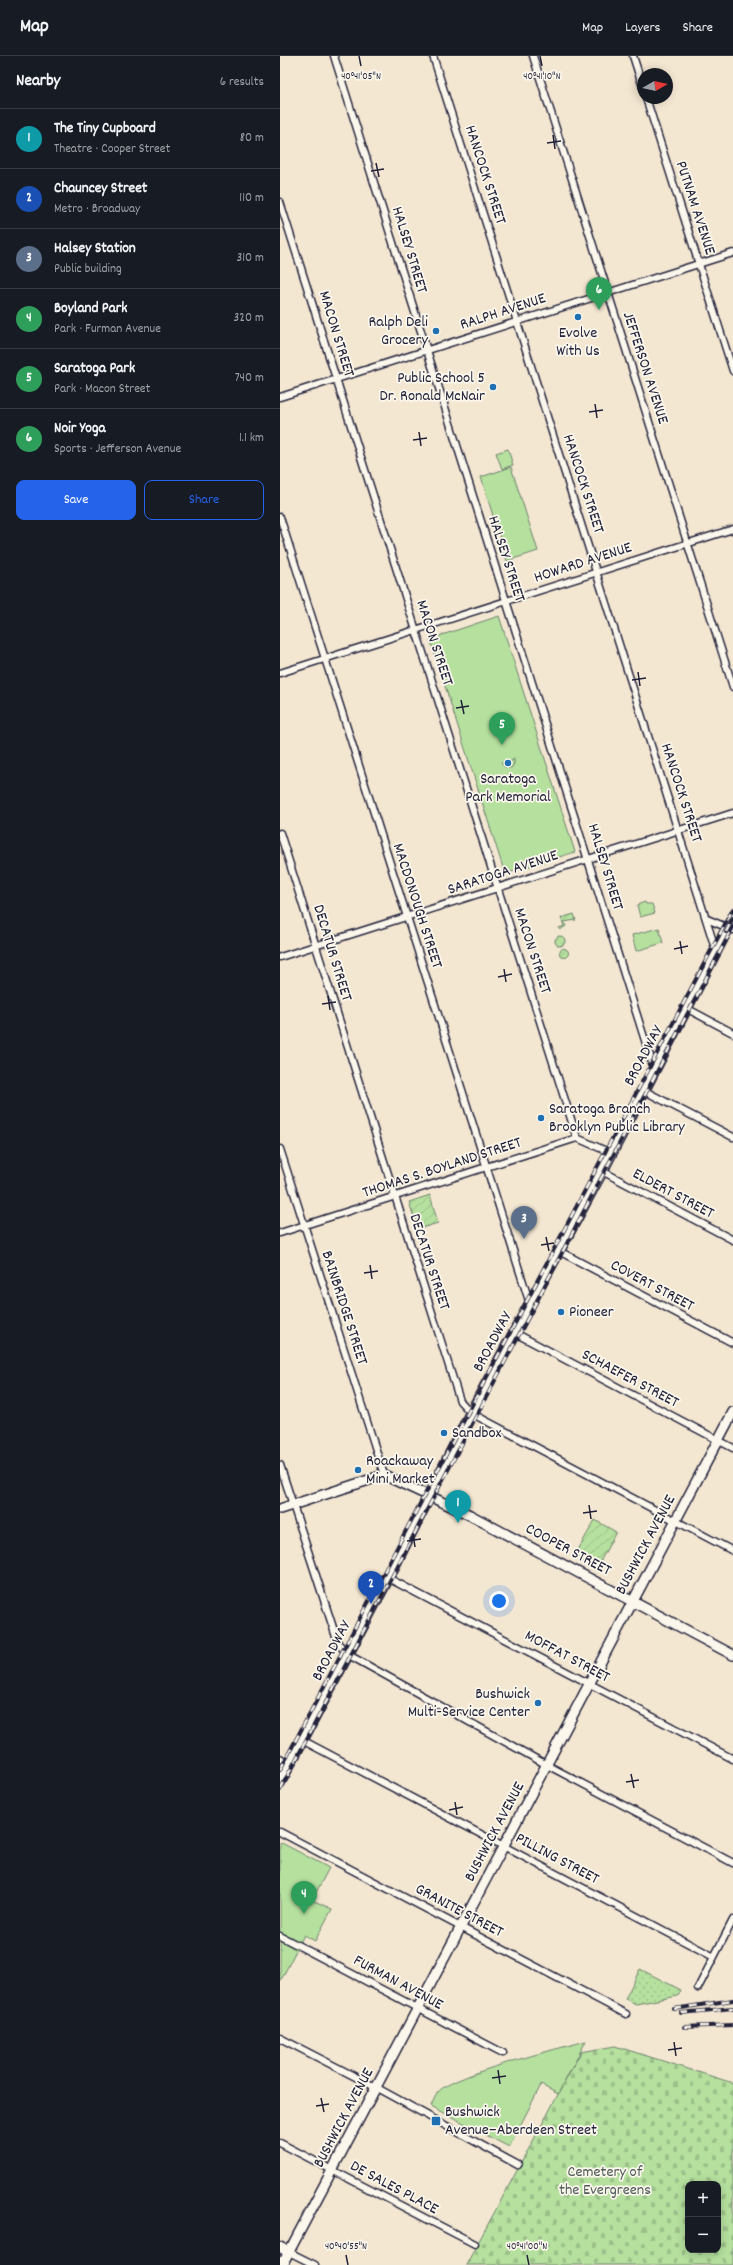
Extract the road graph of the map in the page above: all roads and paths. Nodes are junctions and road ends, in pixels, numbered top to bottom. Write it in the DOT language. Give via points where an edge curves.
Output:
graph roads {
  1 [pos="334,56"];
  2 [pos="433,56"];
  3 [pos="533,56"];
  4 [pos="633,56"];
  5 [pos="637,68"];
  6 [pos="648,104"];
  7 [pos="280,202"];
  8 [pos="733,253"];
  9 [pos="699,264"];
  10 [pos="608,293"];
  11 [pos="517,321"];
  12 [pos="426,350"];
  13 [pos="733,371"];
  14 [pos="336,379"];
  15 [pos="280,397"];
  16 [pos="280,516"];
  17 [pos="733,529"];
  18 [pos="687,543"];
  19 [pos="597,572"];
  20 [pos="506,601"];
  21 [pos="416,629"];
  22 [pos="325,658"];
  23 [pos="280,673"];
  24 [pos="733,687"];
  25 [pos="733,813"];
  26 [pos="679,831"];
  27 [pos="280,833"];
  28 [pos="589,859"];
  29 [pos="498,888"];
  30 [pos="407,917"];
  31 [pos="733,918"];
  32 [pos="707,919"];
  33 [pos="730,929"];
  34 [pos="316,946"];
  35 [pos="716,951"];
  36 [pos="280,957"];
  37 [pos="686,1008"];
  38 [pos="733,1033"];
  39 [pos="654,1069"];
  40 [pos="643,1090"];
  41 [pos="733,1137"];
  42 [pos="577,1138"];
  43 [pos="280,1149"];
  44 [pos="611,1153"];
  45 [pos="487,1168"];
  46 [pos="602,1171"];
  47 [pos="395,1197"];
  48 [pos="304,1225"];
  49 [pos="280,1233"];
  50 [pos="733,1240"];
  51 [pos="559,1251"];
  52 [pos="530,1304"];
  53 [pos="516,1333"];
  54 [pos="733,1343"];
  55 [pos="733,1412"];
  56 [pos="471,1413"];
  57 [pos="718,1440"];
  58 [pos="733,1448"];
  59 [pos="280,1465"];
  60 [pos="384,1475"];
  61 [pos="430,1497"];
  62 [pos="293,1505"];
  63 [pos="280,1509"];
  64 [pos="676,1521"];
  65 [pos="733,1551"];
  66 [pos="388,1578"];
  67 [pos="633,1602"];
  68 [pos="347,1654"];
  69 [pos="733,1655"];
  70 [pos="590,1684"];
  71 [pos="302,1740"];
  72 [pos="280,1758"];
  73 [pos="733,1759"];
  74 [pos="289,1764"];
  75 [pos="547,1765"];
  76 [pos="280,1782"];
  77 [pos="280,1832"];
  78 [pos="504,1846"];
  79 [pos="733,1862"];
  80 [pos="733,1920"];
  81 [pos="462,1927"];
  82 [pos="280,1936"];
  83 [pos="714,1957"];
  84 [pos="698,1988"];
  85 [pos="419,2008"];
  86 [pos="626,2014"];
  87 [pos="280,2038"];
  88 [pos="503,2053"];
  89 [pos="377,2088"];
  90 [pos="280,2142"];
  91 [pos="518,2165"];
  92 [pos="333,2170"];
  93 [pos="475,2244"];
  94 [pos="285,2249"];
  95 [pos="282,2263"];
  96 [pos="315,2265"];
  1 -- 12 [label="street, HALSEY STREET"];
  2 -- 11 [label="street, HANCOCK STREET"];
  3 -- 10 [label="street, JEFFERSON AVENUE"];
  4 -- 5 [label="street"];
  6 -- 9 [label="street, PUTNAM AVENUE"];
  7 -- 14 [label="street, MACON STREET"];
  8 -- 9 [label="street, RALPH AVENUE"];
  9 -- 10 [label="street, RALPH AVENUE"];
  9 -- 13 [label="street, PUTNAM AVENUE"];
  10 -- 11 [label="street, RALPH AVENUE"];
  10 -- 18 [label="street, JEFFERSON AVENUE"];
  11 -- 12 [label="street, RALPH AVENUE"];
  11 -- 19 [label="street, HANCOCK STREET"];
  12 -- 14 [label="street, RALPH AVENUE"];
  12 -- 20 [label="street, HALSEY STREET"];
  14 -- 15 [label="street, RALPH AVENUE"];
  14 -- 21 [label="street, MACON STREET"];
  16 -- 22 [label="street, MACDONOUGH STREET"];
  17 -- 18 [label="street, HOWARD AVENUE"];
  18 -- 19 [label="street, HOWARD AVENUE"];
  18 -- 24 [label="street, JEFFERSON AVENUE"];
  19 -- 20 [label="street, HOWARD AVENUE"];
  19 -- 26 [label="street, HANCOCK STREET"];
  20 -- 21 [label="street, HOWARD AVENUE"];
  20 -- 28 [label="street, HALSEY STREET"];
  21 -- 22 [label="street, HOWARD AVENUE"];
  21 -- 29 [label="street, MACON STREET"];
  22 -- 23 [label="street, HOWARD AVENUE"];
  22 -- 30 [label="street, MACDONOUGH STREET"];
  25 -- 26 [label="street, SARATOGA AVENUE"];
  26 -- 28 [label="street, SARATOGA AVENUE"];
  26 -- 32 [label="street, HANCOCK STREET"];
  27 -- 34 [label="street, DECATUR STREET"];
  28 -- 29 [label="street, SARATOGA AVENUE"];
  28 -- 39 [label="street, HALSEY STREET"];
  29 -- 30 [label="street, SARATOGA AVENUE"];
  29 -- 42 [label="street, MACON STREET"];
  30 -- 34 [label="street, SARATOGA AVENUE"];
  30 -- 45 [label="street, MACDONOUGH STREET"];
  31 -- 33 [label="main road, BROADWAY"];
  32 -- 33 [label="street"];
  32 -- 35 [label="street, HANCOCK STREET"];
  33 -- 35 [label="main road, BROADWAY"];
  34 -- 36 [label="street, SARATOGA AVENUE"];
  34 -- 47 [label="street, DECATUR STREET"];
  35 -- 37 [label="main road, BROADWAY"];
  37 -- 38 [label="street"];
  37 -- 39 [label="main road, BROADWAY"];
  39 -- 40 [label="main road, BROADWAY"];
  40 -- 41 [label="street"];
  40 -- 44 [label="main road, BROADWAY"];
  42 -- 44 [label="street"];
  42 -- 45 [label="street, THOMAS S. BOYLAND STREET"];
  43 -- 48 [label="street, BAINBRIDGE STREET"];
  44 -- 46 [label="main road, BROADWAY"];
  45 -- 47 [label="street, THOMAS S. BOYLAND STREET"];
  45 -- 52 [label="street, MACDONOUGH STREET"];
  46 -- 50 [label="street, ELDERT STREET"];
  46 -- 51 [label="main road, BROADWAY"];
  47 -- 48 [label="street, THOMAS S. BOYLAND STREET"];
  47 -- 56 [label="street, DECATUR STREET" via="460,1401"];
  48 -- 49 [label="street, THOMAS S. BOYLAND STREET"];
  48 -- 60 [label="street, BAINBRIDGE STREET"];
  51 -- 52 [label="main road, BROADWAY"];
  51 -- 54 [label="street, COVERT STREET"];
  52 -- 53 [label="main road, BROADWAY"];
  53 -- 56 [label="main road, BROADWAY"];
  53 -- 57 [label="street, SCHAEFER STREET"];
  55 -- 57 [label="main road, BUSHWICK AVENUE"];
  56 -- 61 [label="main road, BROADWAY"];
  56 -- 64 [label="street, DECATUR STREET"];
  57 -- 58 [label="street, SCHAEFER STREET"];
  57 -- 64 [label="main road, BUSHWICK AVENUE"];
  59 -- 62 [label="street"];
  60 -- 61 [label="main road, COOPER STREET"];
  60 -- 62 [label="main road"];
  61 -- 66 [label="main road, BROADWAY"];
  61 -- 67 [label="main road, COOPER STREET" via="470,1515"];
  62 -- 63 [label="main road"];
  62 -- 68 [label="street" via="338,1643"];
  64 -- 65 [label="street, DECATUR STREET"];
  64 -- 67 [label="main road, BUSHWICK AVENUE"];
  66 -- 68 [label="main road, BROADWAY"];
  66 -- 70 [label="street, MOFFAT STREET"];
  67 -- 69 [label="main road, COOPER STREET"];
  67 -- 70 [label="main road, BUSHWICK AVENUE"];
  68 -- 71 [label="main road, BROADWAY"];
  68 -- 75 [label="street"];
  70 -- 73 [label="street, MOFFAT STREET"];
  70 -- 75 [label="main road, BUSHWICK AVENUE"];
  71 -- 74 [label="main road, BROADWAY"];
  71 -- 78 [label="street, PILLING STREET"];
  72 -- 74 [label="street"];
  74 -- 76 [label="main road, BROADWAY"];
  75 -- 78 [label="main road, BUSHWICK AVENUE"];
  75 -- 79 [label="street"];
  77 -- 81 [label="street, GRANITE STREET"];
  78 -- 81 [label="main road, BUSHWICK AVENUE"];
  78 -- 83 [label="street, PILLING STREET"];
  80 -- 83 [label="street"];
  81 -- 85 [label="main road, BUSHWICK AVENUE"];
  81 -- 86 [label="street, GRANITE STREET"];
  82 -- 85 [label="street, FURMAN AVENUE"];
  83 -- 84 [label="street"];
  85 -- 88 [label="street, FURMAN AVENUE"];
  85 -- 89 [label="main road, BUSHWICK AVENUE"];
  87 -- 89 [label="street"];
  89 -- 91 [label="street"];
  89 -- 92 [label="main road, BUSHWICK AVENUE"];
  90 -- 92 [label="street, DE SALES PLACE"];
  92 -- 93 [label="street, DE SALES PLACE"];
  92 -- 94 [label="main road, BUSHWICK AVENUE"];
  94 -- 95 [label="main road, BUSHWICK AVENUE"];
  94 -- 96 [label="street"];
}
